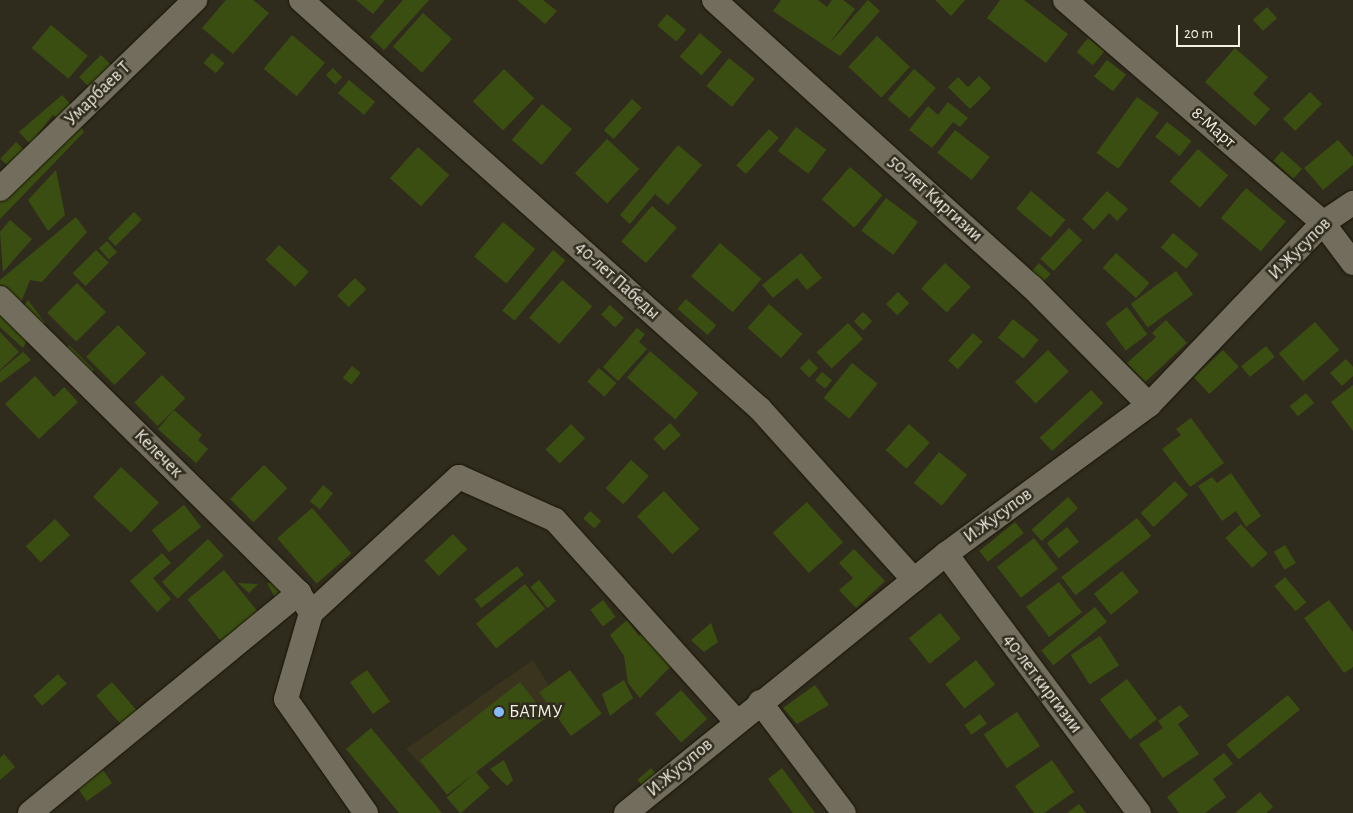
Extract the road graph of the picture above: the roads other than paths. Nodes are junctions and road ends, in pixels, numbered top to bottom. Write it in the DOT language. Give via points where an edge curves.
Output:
graph roads {
  1 [pos="195,0"];
  2 [pos="301,0"];
  3 [pos="714,0"];
  4 [pos="1065,0"];
  5 [pos="0,189"];
  6 [pos="1353,203"];
  7 [pos="1323,223"];
  8 [pos="1353,263"];
  9 [pos="0,298"];
  10 [pos="1148,406"];
  11 [pos="946,554"];
  12 [pos="914,580"];
  13 [pos="298,593"];
  14 [pos="311,613"];
  15 [pos="760,702"];
  16 [pos="736,721"];
  17 [pos="30,813"];
  18 [pos="366,813"];
  19 [pos="626,813"];
  20 [pos="844,813"];
  21 [pos="1138,813"];
  1 -- 5 [label="street, Умарбаев Т"];
  2 -- 12 [label="street, 40-лет Пабеды" via="760,409"];
  3 -- 10 [label="street, 50-лет Киргизии" via="1032,286"];
  4 -- 7 [label="street, 8-Март"];
  6 -- 7 [label="street, И.Жусупов"];
  7 -- 8 [label="street, 8-Март"];
  7 -- 10 [label="street, И.Жусупов"];
  9 -- 13 [label="street, Келечек"];
  10 -- 11 [label="street, И.Жусупов"];
  11 -- 12 [label="street, И.Жусупов"];
  11 -- 21 [label="street, 40-лет киргизии"];
  12 -- 15 [label="street, И.Жусупов"];
  13 -- 14 [label="street, Келечек"];
  13 -- 17 [label="street"];
  14 -- 16 [label="street" via="459,477 555,520"];
  14 -- 18 [label="street" via="286,699"];
  15 -- 16 [label="street, И.Жусупов"];
  15 -- 20 [label="street"];
  16 -- 19 [label="street, И.Жусупов"];
}
